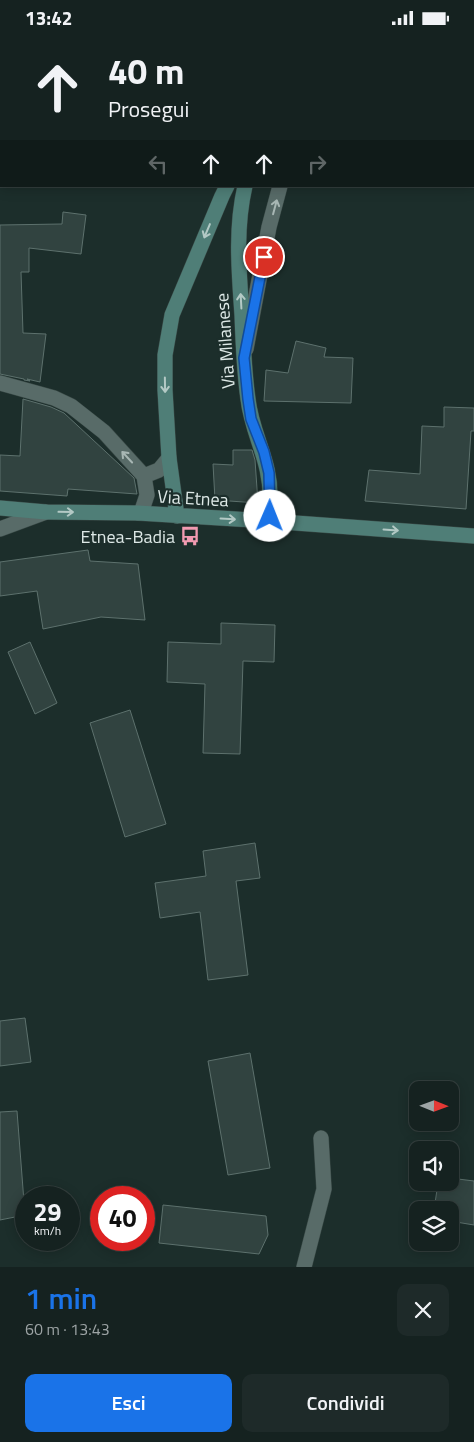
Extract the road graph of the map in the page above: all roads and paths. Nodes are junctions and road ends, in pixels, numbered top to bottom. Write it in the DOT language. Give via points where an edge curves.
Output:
graph roads {
  1 [pos="227,187"];
  2 [pos="245,187"];
  3 [pos="280,187"];
  4 [pos="244,358"];
  5 [pos="0,383"];
  6 [pos="170,458"];
  7 [pos="144,475"];
  8 [pos="0,509"];
  9 [pos="46,512"];
  10 [pos="138,513"];
  11 [pos="177,516"];
  12 [pos="268,521"];
  13 [pos="0,529"];
  14 [pos="474,536"];
  15 [pos="321,1138"];
  16 [pos="304,1267"];
  1 -- 6 [label="street, one-way" via="172,315 165,365"];
  4 -- 2 [label="street, Via Milanese, one-way" via="238,229"];
  4 -- 3 [label="street, one-way"];
  4 -- 12 [label="street, Via Milanese" via="251,419 269,473"];
  7 -- 5 [label="street, one-way" via="104,432 71,406"];
  6 -- 7 [label="street" via="160,470"];
  6 -- 11 [label="street"];
  7 -- 10 [label="street" via="147,495"];
  8 -- 9 [label="street, Via Etnea"];
  9 -- 10 [label="street, Via Etnea, one-way"];
  9 -- 13 [label="street"];
  10 -- 11 [label="street, Via Etnea"];
  11 -- 12 [label="street, Via Etnea, one-way"];
  12 -- 14 [label="street, Via Etnea, one-way"];
  15 -- 16 [label="street" via="324,1189"];
}
